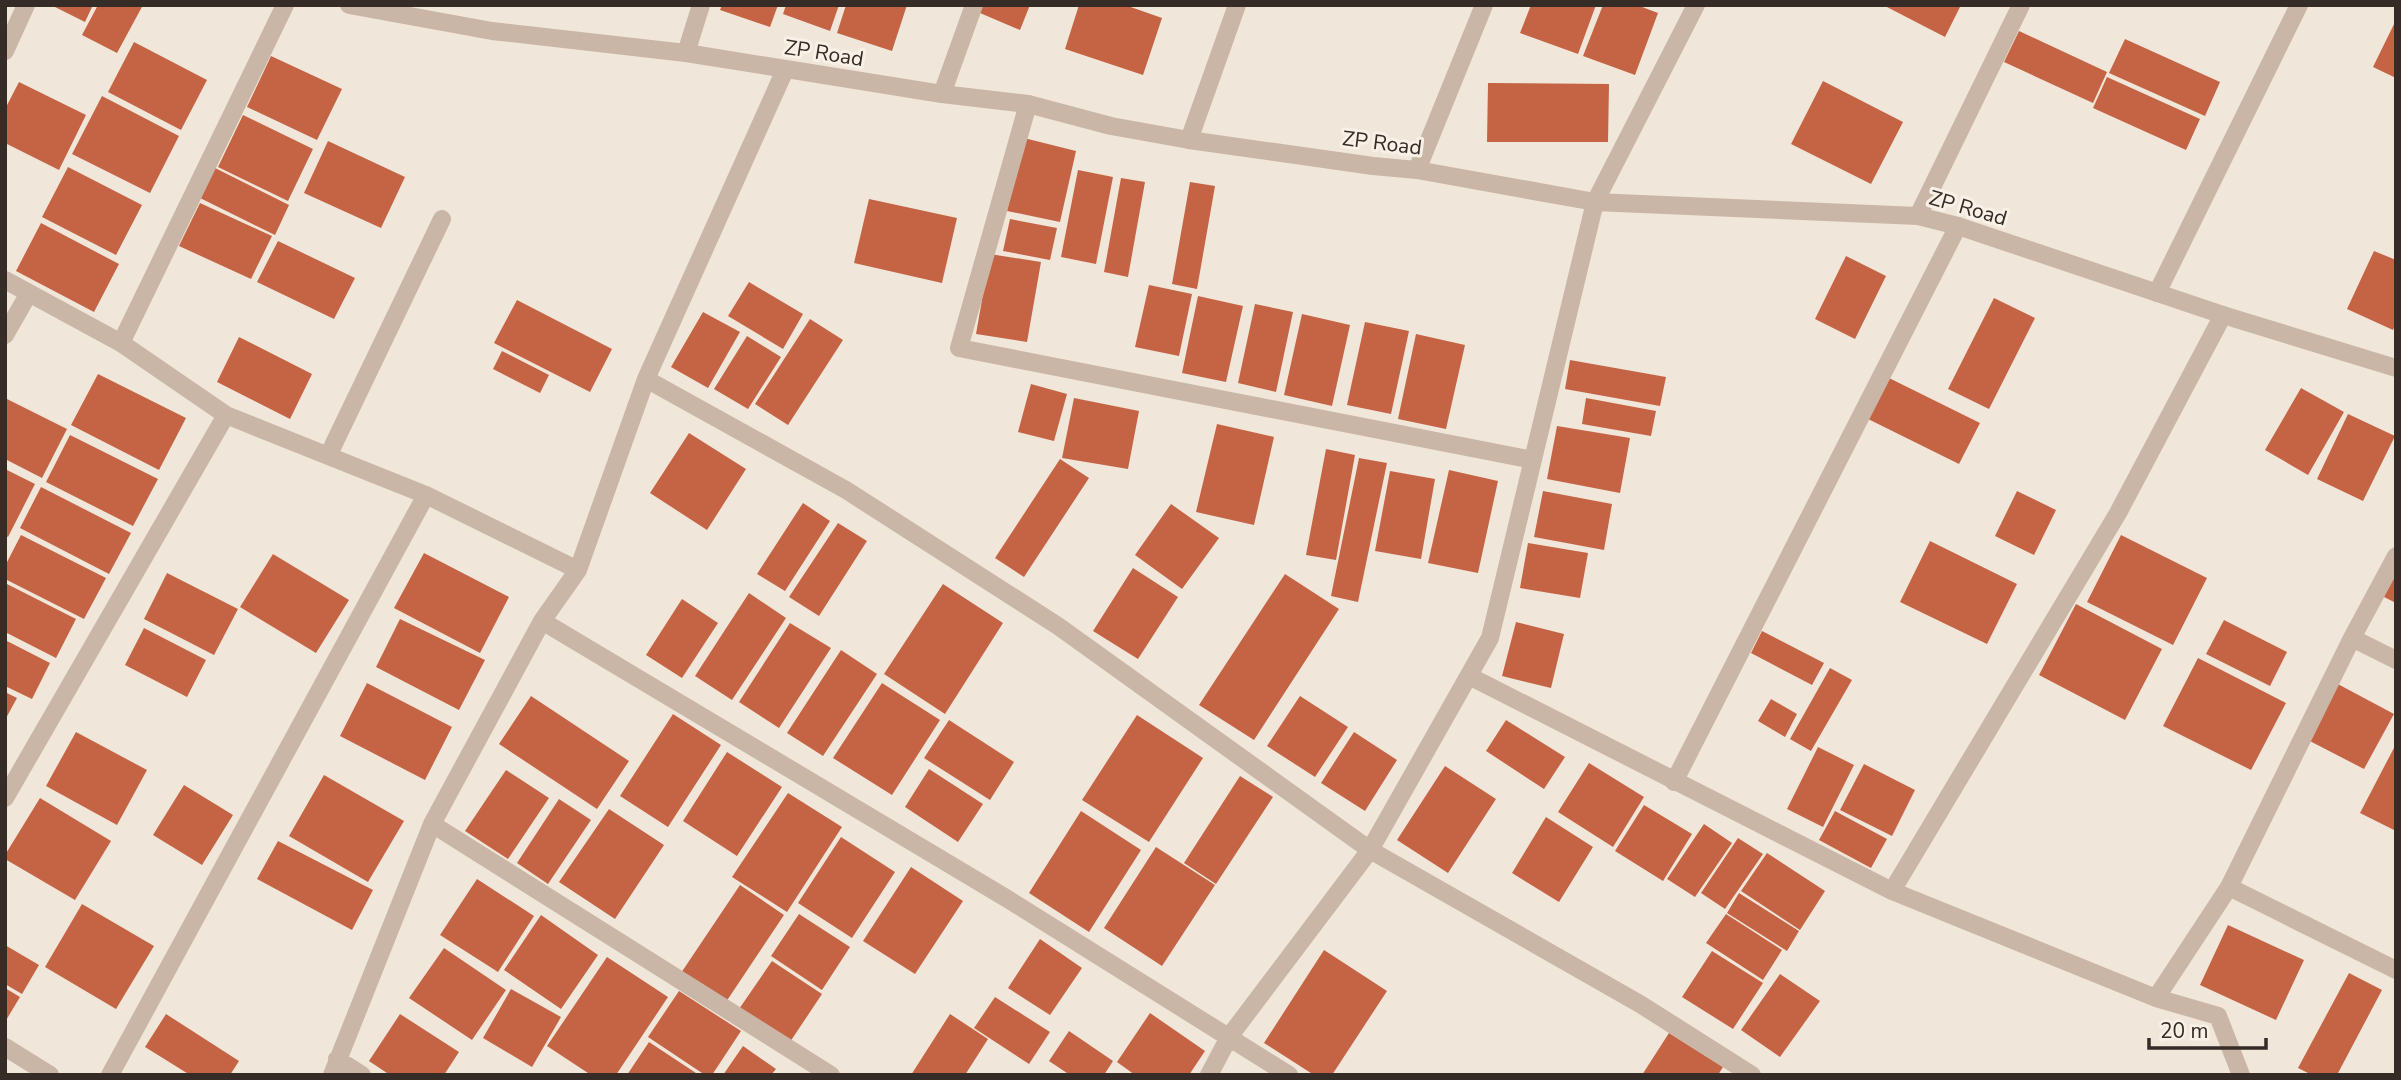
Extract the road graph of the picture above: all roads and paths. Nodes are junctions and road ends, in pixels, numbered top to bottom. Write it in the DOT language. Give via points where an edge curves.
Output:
graph roads {
  1 [pos="26,5"];
  2 [pos="285,5"];
  3 [pos="349,5"];
  4 [pos="701,5"];
  5 [pos="974,5"];
  6 [pos="1237,5"];
  7 [pos="1484,5"];
  8 [pos="1696,5"];
  9 [pos="2021,5"];
  10 [pos="2299,5"];
  11 [pos="5,51"];
  12 [pos="686,53"];
  13 [pos="785,69"];
  14 [pos="942,94"];
  15 [pos="1028,104"];
  16 [pos="1189,140"];
  17 [pos="1417,170"];
  18 [pos="1595,202"];
  19 [pos="1918,216"];
  20 [pos="442,219"];
  21 [pos="1958,226"];
  22 [pos="5,280"];
  23 [pos="29,293"];
  24 [pos="2157,293"];
  25 [pos="2223,315"];
  26 [pos="5,335"];
  27 [pos="121,343"];
  28 [pos="2396,368"];
  29 [pos="646,379"];
  30 [pos="226,415"];
  31 [pos="328,456"];
  32 [pos="1533,460"];
  33 [pos="426,495"];
  34 [pos="2396,556"];
  35 [pos="578,570"];
  36 [pos="542,621"];
  37 [pos="2352,638"];
  38 [pos="2396,660"];
  39 [pos="1469,676"];
  40 [pos="1674,782"];
  41 [pos="5,799"];
  42 [pos="432,824"];
  43 [pos="1370,850"];
  44 [pos="2229,887"];
  45 [pos="1892,891"];
  46 [pos="2396,971"];
  47 [pos="2156,998"];
  48 [pos="1229,1037"];
  49 [pos="5,1047"];
  50 [pos="335,1067"];
  51 [pos="50,1075"];
  52 [pos="110,1075"];
  53 [pos="362,1075"];
  54 [pos="831,1075"];
  55 [pos="1209,1075"];
  56 [pos="1289,1075"];
  57 [pos="1752,1075"];
  58 [pos="2241,1075"];
  1 -- 11 [label="street"];
  2 -- 27 [label="street"];
  3 -- 12 [label="street, ZP Road" via="492,31"];
  4 -- 12 [label="street"];
  5 -- 14 [label="street"];
  6 -- 16 [label="street"];
  7 -- 17 [label="street"];
  8 -- 18 [label="street"];
  9 -- 19 [label="street"];
  10 -- 24 [label="street"];
  12 -- 13 [label="street, ZP Road"];
  13 -- 14 [label="street, ZP Road"];
  13 -- 29 [label="street"];
  14 -- 15 [label="street, ZP Road"];
  15 -- 16 [label="street, ZP Road"];
  15 -- 32 [label="street" via="959,348"];
  16 -- 17 [label="street, ZP Road"];
  17 -- 18 [label="street, ZP Road"];
  18 -- 19 [label="street, ZP Road"];
  18 -- 32 [label="street"];
  19 -- 21 [label="street, ZP Road"];
  20 -- 31 [label="street"];
  21 -- 24 [label="street, ZP Road"];
  21 -- 40 [label="street"];
  22 -- 23 [label="street"];
  23 -- 26 [label="street"];
  23 -- 27 [label="street"];
  24 -- 25 [label="street, ZP Road"];
  25 -- 28 [label="street, ZP Road"];
  25 -- 45 [label="street" via="2118,513"];
  27 -- 30 [label="street"];
  29 -- 35 [label="street"];
  29 -- 43 [label="street" via="846,490 1058,626"];
  30 -- 31 [label="street"];
  30 -- 41 [label="street"];
  31 -- 33 [label="street"];
  32 -- 39 [label="street" via="1490,638"];
  33 -- 35 [label="street"];
  33 -- 52 [label="street"];
  34 -- 37 [label="street"];
  35 -- 36 [label="street"];
  36 -- 42 [label="street"];
  36 -- 48 [label="street"];
  37 -- 38 [label="street"];
  37 -- 44 [label="street"];
  39 -- 40 [label="street"];
  39 -- 43 [label="street"];
  40 -- 45 [label="street"];
  42 -- 50 [label="street"];
  42 -- 54 [label="street"];
  43 -- 48 [label="street"];
  43 -- 57 [label="street" via="1640,1004"];
  44 -- 46 [label="street"];
  44 -- 47 [label="street"];
  45 -- 47 [label="street"];
  47 -- 58 [label="street" via="2218,1016"];
  48 -- 55 [label="street"];
  48 -- 56 [label="street"];
  49 -- 51 [label="street"];
  50 -- 53 [label="street"];
}
